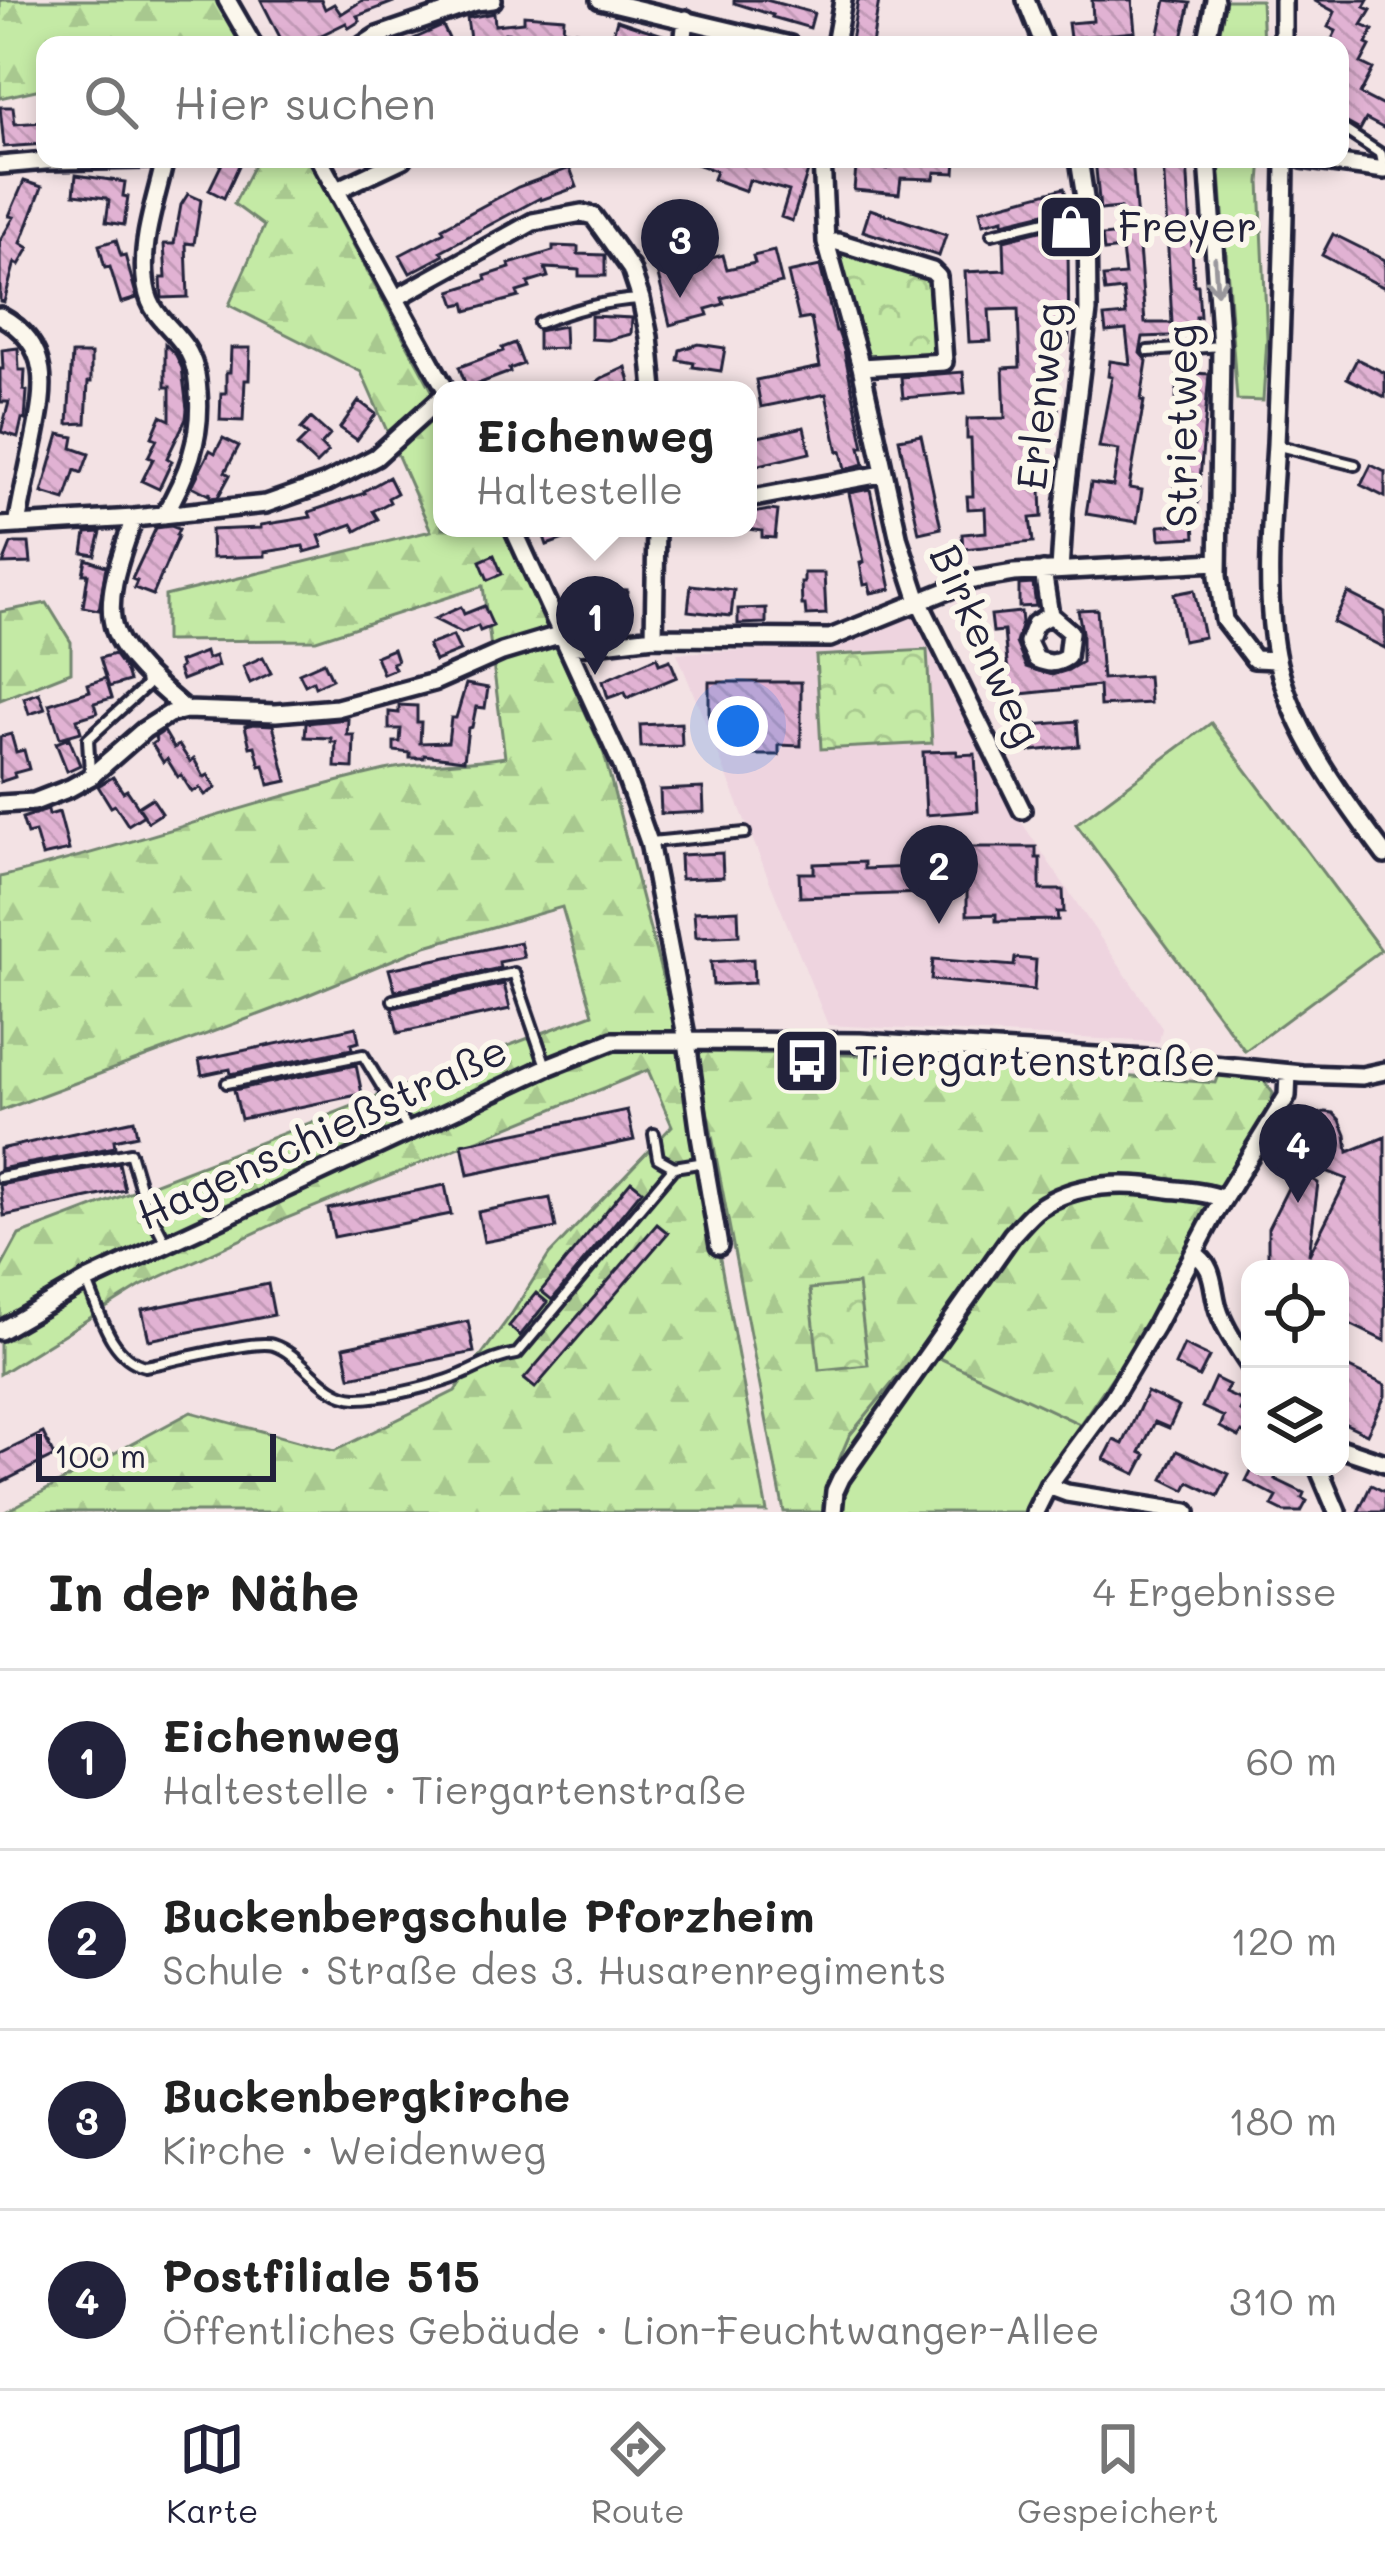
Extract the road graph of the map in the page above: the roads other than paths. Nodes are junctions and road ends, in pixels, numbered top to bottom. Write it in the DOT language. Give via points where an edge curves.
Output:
graph roads {
  1 [pos="226,0"];
  2 [pos="494,0"];
  3 [pos="600,0"];
  4 [pos="843,0"];
  5 [pos="1026,0"];
  6 [pos="1215,0"];
  7 [pos="1283,0"];
  8 [pos="686,19"];
  9 [pos="248,36"];
  10 [pos="377,36"];
  11 [pos="684,36"];
  12 [pos="754,36"];
  13 [pos="837,36"];
  14 [pos="1041,36"];
  15 [pos="1208,36"];
  16 [pos="1283,36"];
  17 [pos="1349,133"];
  18 [pos="36,161"];
  19 [pos="0,165"];
  20 [pos="1349,165"];
  21 [pos="163,168"];
  22 [pos="324,168"];
  23 [pos="384,168"];
  24 [pos="822,168"];
  25 [pos="1080,168"];
  26 [pos="1209,168"];
  27 [pos="1285,168"];
  28 [pos="1385,170"];
  29 [pos="337,190"];
  30 [pos="1087,211"];
  31 [pos="992,234"];
  32 [pos="826,242"];
  33 [pos="396,298"];
  34 [pos="641,299"];
  35 [pos="0,316"];
  36 [pos="539,323"];
  37 [pos="1221,346"];
  38 [pos="1148,351"];
  39 [pos="861,367"];
  40 [pos="438,381"];
  41 [pos="653,381"];
  42 [pos="433,404"];
  43 [pos="1276,445"];
  44 [pos="1354,465"];
  45 [pos="882,474"];
  46 [pos="757,497"];
  47 [pos="164,515"];
  48 [pos="134,518"];
  49 [pos="8,525"];
  50 [pos="517,537"];
  51 [pos="656,537"];
  52 [pos="1217,562"];
  53 [pos="1052,570"];
  54 [pos="919,601"];
  55 [pos="1050,615"];
  56 [pos="654,637"];
  57 [pos="565,640"];
  58 [pos="1277,661"];
  59 [pos="144,674"];
  60 [pos="186,710"];
  61 [pos="90,776"];
  62 [pos="0,804"];
  63 [pos="1022,810"];
  64 [pos="745,833"];
  65 [pos="650,842"];
  66 [pos="1385,855"];
  67 [pos="393,1000"];
  68 [pos="687,1041"];
  69 [pos="547,1067"];
  70 [pos="1385,1071"];
  71 [pos="1288,1072"];
  72 [pos="226,1083"];
  73 [pos="410,1132"];
  74 [pos="654,1134"];
  75 [pos="705,1162"];
  76 [pos="674,1168"];
  77 [pos="0,1178"];
  78 [pos="1223,1199"];
  79 [pos="166,1244"];
  80 [pos="719,1246"];
  81 [pos="1194,1253"];
  82 [pos="87,1281"];
  83 [pos="0,1331"];
  84 [pos="1241,1351"];
  85 [pos="1349,1451"];
  86 [pos="1385,1463"];
  87 [pos="1322,1476"];
  88 [pos="1048,1486"];
  89 [pos="833,1512"];
  90 [pos="1035,1512"];
  91 [pos="1187,1512"];
  92 [pos="1337,1512"];
  1 -- 9 [label="street"];
  2 -- 10 [label="street"];
  3 -- 8 [label="street"];
  4 -- 13 [label="street"];
  5 -- 14 [label="street"];
  6 -- 15 [label="street"];
  7 -- 16 [label="street"];
  8 -- 11 [label="street"];
  8 -- 12 [label="street"];
  17 -- 28 [label="lane" via="1381,154"];
  18 -- 19 [label="street"];
  20 -- 28 [label="street"];
  21 -- 47 [label="street" via="144,277 156,315 196,367 200,417"];
  22 -- 29 [label="street"];
  23 -- 29 [label="street"];
  24 -- 32 [label="street, Birkenweg"];
  25 -- 30 [label="street, Erlenweg"];
  26 -- 37 [label="street, Strietweg, one-way"];
  27 -- 43 [label="street"];
  29 -- 33 [label="street"];
  30 -- 31 [label="lane"];
  30 -- 53 [label="street, Erlenweg" via="1088,311"];
  32 -- 39 [label="street, Birkenweg"];
  32 -- 39 [label="street" via="938,277 944,362"];
  33 -- 34 [label="street" via="533,222 582,213 593,216 631,269"];
  33 -- 40 [label="street"];
  34 -- 36 [label="lane"];
  34 -- 41 [label="street"];
  35 -- 49 [label="street" via="31,342 42,374 40,412"];
  37 -- 38 [label="lane"];
  37 -- 52 [label="street, Strietweg"];
  39 -- 45 [label="street, Birkenweg"];
  42 -- 47 [label="street" via="376,458 326,483 266,504"];
  43 -- 44 [label="lane"];
  43 -- 58 [label="street"];
  45 -- 46 [label="street"];
  45 -- 54 [label="street, Birkenweg"];
  47 -- 48 [label="street"];
  48 -- 49 [label="street"];
  48 -- 59 [label="street" via="112,603 116,632"];
  50 -- 57 [label="street"];
  51 -- 56 [label="street"];
  52 -- 53 [label="street"];
  52 -- 58 [label="street, Strietweg" via="1224,620 1254,659"];
  53 -- 54 [label="street" via="973,580"];
  53 -- 55 [label="street, Erlenweg"];
  54 -- 56 [label="street" via="830,638"];
  54 -- 63 [label="street, Birkenweg"];
  56 -- 57 [label="street"];
  57 -- 60 [label="street" via="502,652 434,682 337,708"];
  57 -- 65 [label="street"];
  58 -- 66 [label="street" via="1315,753"];
  59 -- 60 [label="street"];
  59 -- 61 [label="lane" via="146,686 88,739"];
  60 -- 61 [label="street" via="144,730"];
  61 -- 62 [label="street" via="34,802"];
  64 -- 65 [label="lane"];
  65 -- 68 [label="street"];
  67 -- 69 [label="lane" via="514,973"];
  68 -- 69 [label="street, Hagenschießstraße" via="613,1041"];
  68 -- 71 [label="street, Hagenschießstraße" via="884,1043"];
  68 -- 75 [label="street"];
  69 -- 73 [label="street, Hagenschießstraße"];
  70 -- 71 [label="street, Hagenschießstraße"];
  71 -- 78 [label="street" via="1287,1096"];
  72 -- 73 [label="lane" via="363,1055"];
  73 -- 79 [label="street, Hagenschießstraße"];
  74 -- 76 [label="lane" via="658,1158"];
  75 -- 76 [label="lane"];
  75 -- 80 [label="street"];
  76 -- 82 [label="lane" via="517,1354 449,1380 362,1398 346,1397 268,1342 132,1363"];
  77 -- 79 [label="lane" via="130,1153"];
  78 -- 81 [label="street"];
  78 -- 89 [label="street" via="1102,1185 1039,1208 841,1478"];
  79 -- 82 [label="street, Hagenschießstraße"];
  81 -- 84 [label="street" via="1210,1268 1219,1314"];
  81 -- 88 [label="street" via="1112,1399"];
  82 -- 83 [label="street, Hagenschießstraße"];
  85 -- 86 [label="street"];
  87 -- 92 [label="street"];
  88 -- 90 [label="street"];
  88 -- 91 [label="street"];
}
